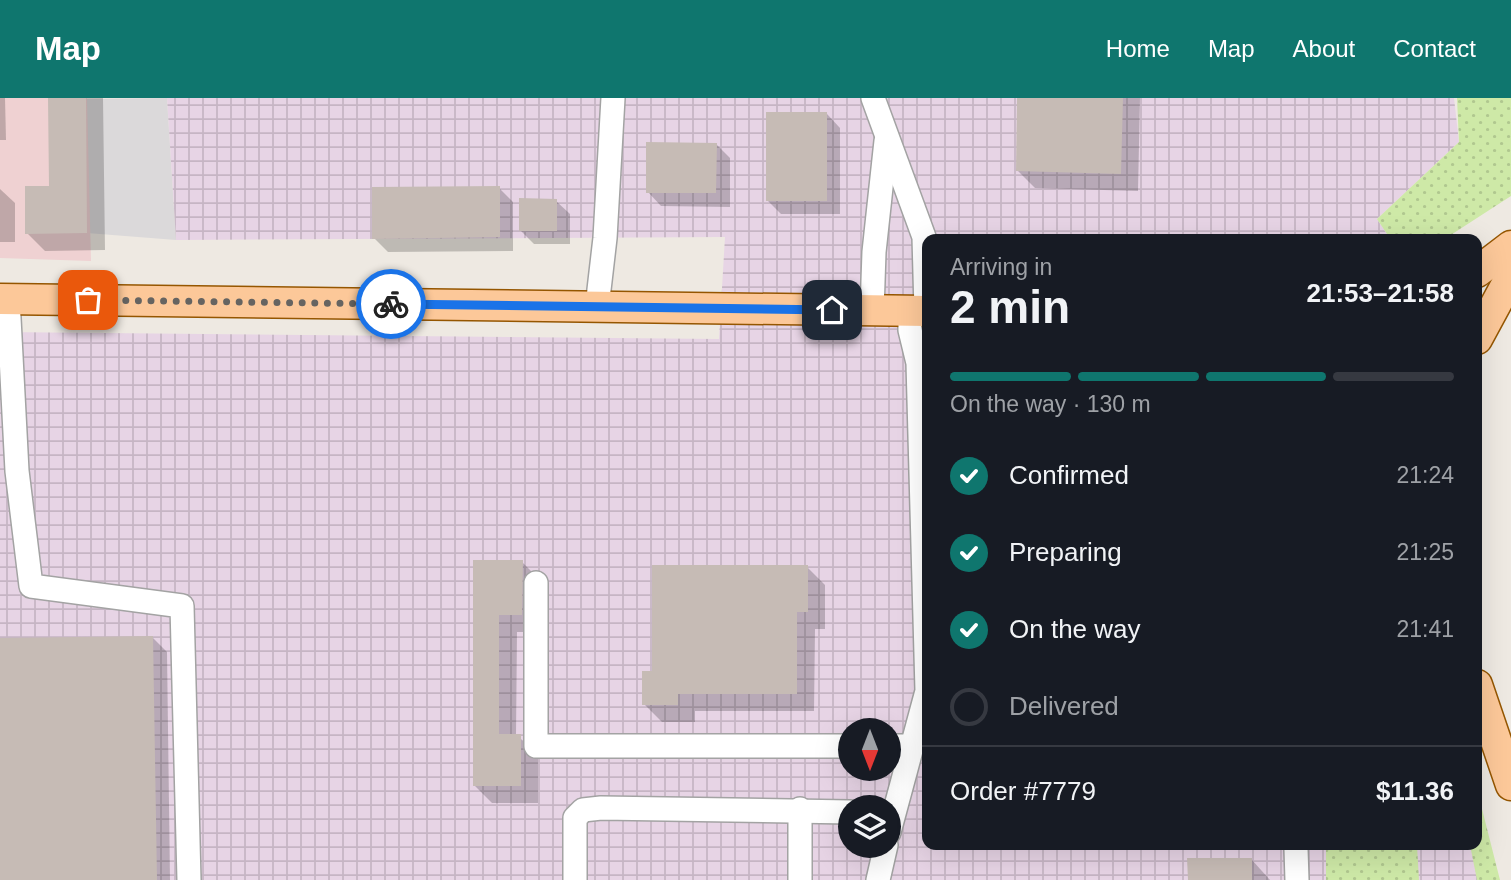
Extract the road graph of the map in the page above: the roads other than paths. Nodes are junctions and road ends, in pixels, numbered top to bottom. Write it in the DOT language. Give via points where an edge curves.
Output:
graph roads {
  1 [pos="613,98"];
  2 [pos="873,98"];
  3 [pos="886,134"];
  4 [pos="923,234"];
  5 [pos="1511,246"];
  6 [pos="1482,268"];
  7 [pos="1511,276"];
  8 [pos="922,286"];
  9 [pos="4,299"];
  10 [pos="597,307"];
  11 [pos="872,311"];
  12 [pos="921,311"];
  13 [pos="1482,330"];
  14 [pos="6,397"];
  15 [pos="922,482"];
  16 [pos="536,583"];
  17 [pos="1482,700"];
  18 [pos="922,703"];
  19 [pos="901,744"];
  20 [pos="838,746"];
  21 [pos="1511,785"];
  22 [pos="800,809"];
  23 [pos="838,811"];
  24 [pos="1296,850"];
  25 [pos="883,858"];
  26 [pos="189,880"];
  27 [pos="575,880"];
  28 [pos="800,880"];
  29 [pos="878,880"];
  30 [pos="1297,880"];
  1 -- 10 [label="street"];
  2 -- 3 [label="street"];
  3 -- 4 [label="street"];
  3 -- 11 [label="street"];
  5 -- 6 [label="main road"];
  7 -- 13 [label="main road"];
  8 -- 12 [label="street"];
  9 -- 10 [label="main road"];
  9 -- 14 [label="street"];
  10 -- 11 [label="main road"];
  11 -- 12 [label="main road"];
  12 -- 15 [label="street" via="910,330 918,363"];
  14 -- 26 [label="street" via="31,586 182,606"];
  16 -- 20 [label="street" via="536,746"];
  17 -- 21 [label="main road"];
  18 -- 19 [label="street"];
  22 -- 23 [label="street"];
  22 -- 27 [label="street" via="583,810 575,818"];
  22 -- 28 [label="street"];
  24 -- 30 [label="street"];
  25 -- 29 [label="street"];
}
